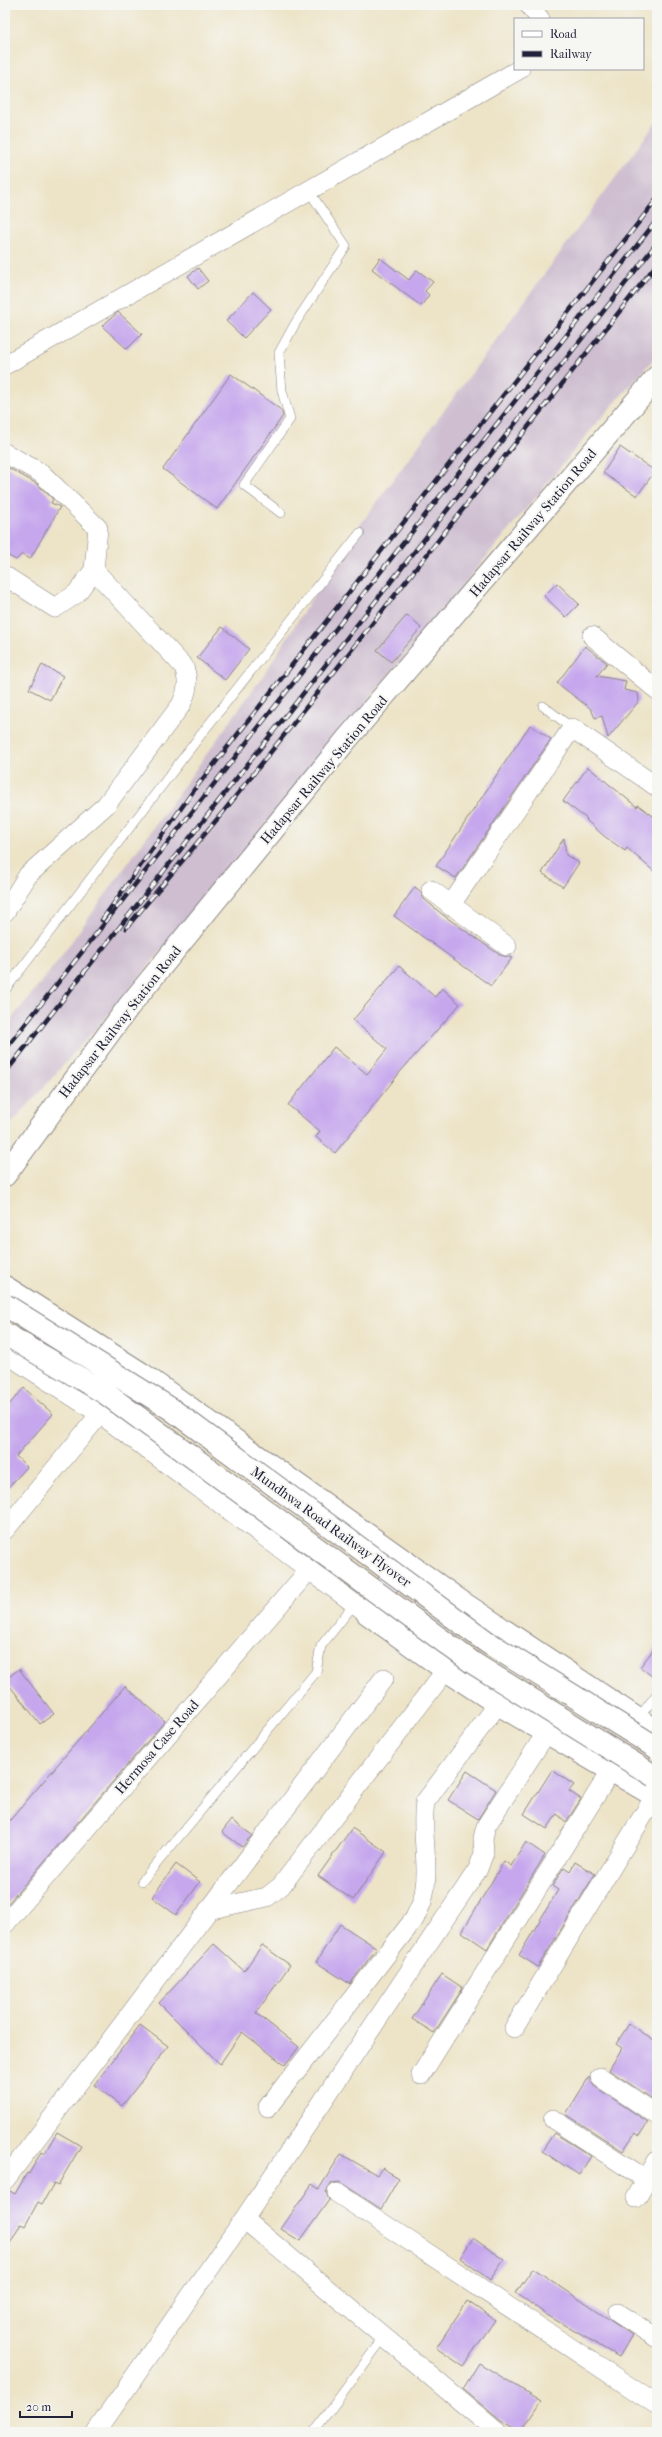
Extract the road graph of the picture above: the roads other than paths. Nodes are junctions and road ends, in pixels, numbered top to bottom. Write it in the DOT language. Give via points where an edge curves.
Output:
graph roads {
  1 [pos="529,5"];
  2 [pos="539,18"];
  3 [pos="518,70"];
  4 [pos="310,191"];
  5 [pos="5,365"];
  6 [pos="657,377"];
  7 [pos="5,453"];
  8 [pos="280,513"];
  9 [pos="360,533"];
  10 [pos="94,570"];
  11 [pos="5,576"];
  12 [pos="592,636"];
  13 [pos="657,690"];
  14 [pos="543,706"];
  15 [pos="572,728"];
  16 [pos="657,787"];
  17 [pos="430,890"];
  18 [pos="450,906"];
  19 [pos="5,912"];
  20 [pos="507,946"];
  21 [pos="5,990"];
  22 [pos="5,1175"];
  23 [pos="5,1287"];
  24 [pos="5,1305"];
  25 [pos="5,1334"];
  26 [pos="5,1353"];
  27 [pos="100,1414"];
  28 [pos="5,1530"];
  29 [pos="405,1562"];
  30 [pos="309,1570"];
  31 [pos="361,1608"];
  32 [pos="446,1670"];
  33 [pos="384,1678"];
  34 [pos="657,1694"];
  35 [pos="498,1704"];
  36 [pos="638,1720"];
  37 [pos="547,1732"];
  38 [pos="657,1732"];
  39 [pos="657,1748"];
  40 [pos="611,1771"];
  41 [pos="655,1788"];
  42 [pos="142,1881"];
  43 [pos="208,1910"];
  44 [pos="5,1924"];
  45 [pos="514,2028"];
  46 [pos="421,2075"];
  47 [pos="600,2077"];
  48 [pos="268,2107"];
  49 [pos="657,2115"];
  50 [pos="553,2119"];
  51 [pos="657,2161"];
  52 [pos="5,2180"];
  53 [pos="647,2180"];
  54 [pos="337,2193"];
  55 [pos="636,2198"];
  56 [pos="244,2219"];
  57 [pos="618,2312"];
  58 [pos="384,2336"];
  59 [pos="657,2338"];
  60 [pos="657,2404"];
  61 [pos="96,2432"];
  62 [pos="314,2432"];
  63 [pos="497,2432"];
  1 -- 2 [label="street"];
  3 -- 4 [label="street"];
  4 -- 5 [label="street"];
  4 -- 8 [label="lane" via="346,246 296,322 279,353 282,391 290,419 244,485"];
  6 -- 22 [label="main road, Hadapsar Railway Station Road" via="348,739 129,1006"];
  7 -- 10 [label="street" via="41,474 98,528"];
  9 -- 21 [label="lane"];
  10 -- 11 [label="street" via="76,594 55,608"];
  10 -- 19 [label="street" via="184,667 188,680 187,692 181,705 106,805 28,875"];
  12 -- 13 [label="street"];
  14 -- 15 [label="lane"];
  15 -- 16 [label="street"];
  15 -- 18 [label="street"];
  17 -- 18 [label="street"];
  18 -- 20 [label="street"];
  23 -- 29 [label="main road" via="142,1374"];
  24 -- 39 [label="main road, Mundhwa Road Railway Flyover, bridge" via="171,1409 488,1642"];
  25 -- 41 [label="main road, Mundhwa Road Railway Flyover, bridge" via="105,1394 473,1663"];
  26 -- 27 [label="street"];
  27 -- 28 [label="street"];
  27 -- 30 [label="street" via="188,1477"];
  29 -- 31 [label="main road"];
  29 -- 36 [label="main road"];
  30 -- 31 [label="street"];
  30 -- 44 [label="street, Hermosa Case Road"];
  31 -- 32 [label="main road"];
  31 -- 42 [label="lane" via="321,1646 316,1672"];
  32 -- 35 [label="main road"];
  32 -- 43 [label="street" via="281,1886 267,1897"];
  33 -- 43 [label="street"];
  34 -- 36 [label="lane"];
  35 -- 37 [label="main road"];
  35 -- 48 [label="street" via="425,1802 423,1814 426,1875 423,1898 415,1918"];
  36 -- 38 [label="main road"];
  37 -- 40 [label="main road"];
  37 -- 56 [label="street" via="486,1826 483,1838 484,1853 478,1869"];
  40 -- 41 [label="main road"];
  40 -- 46 [label="street"];
  41 -- 45 [label="street"];
  43 -- 52 [label="street"];
  47 -- 49 [label="street"];
  50 -- 53 [label="street"];
  51 -- 53 [label="street"];
  53 -- 55 [label="street"];
  54 -- 60 [label="street"];
  56 -- 58 [label="street"];
  56 -- 61 [label="street"];
  57 -- 59 [label="street"];
  58 -- 62 [label="lane"];
  58 -- 63 [label="street"];
}
